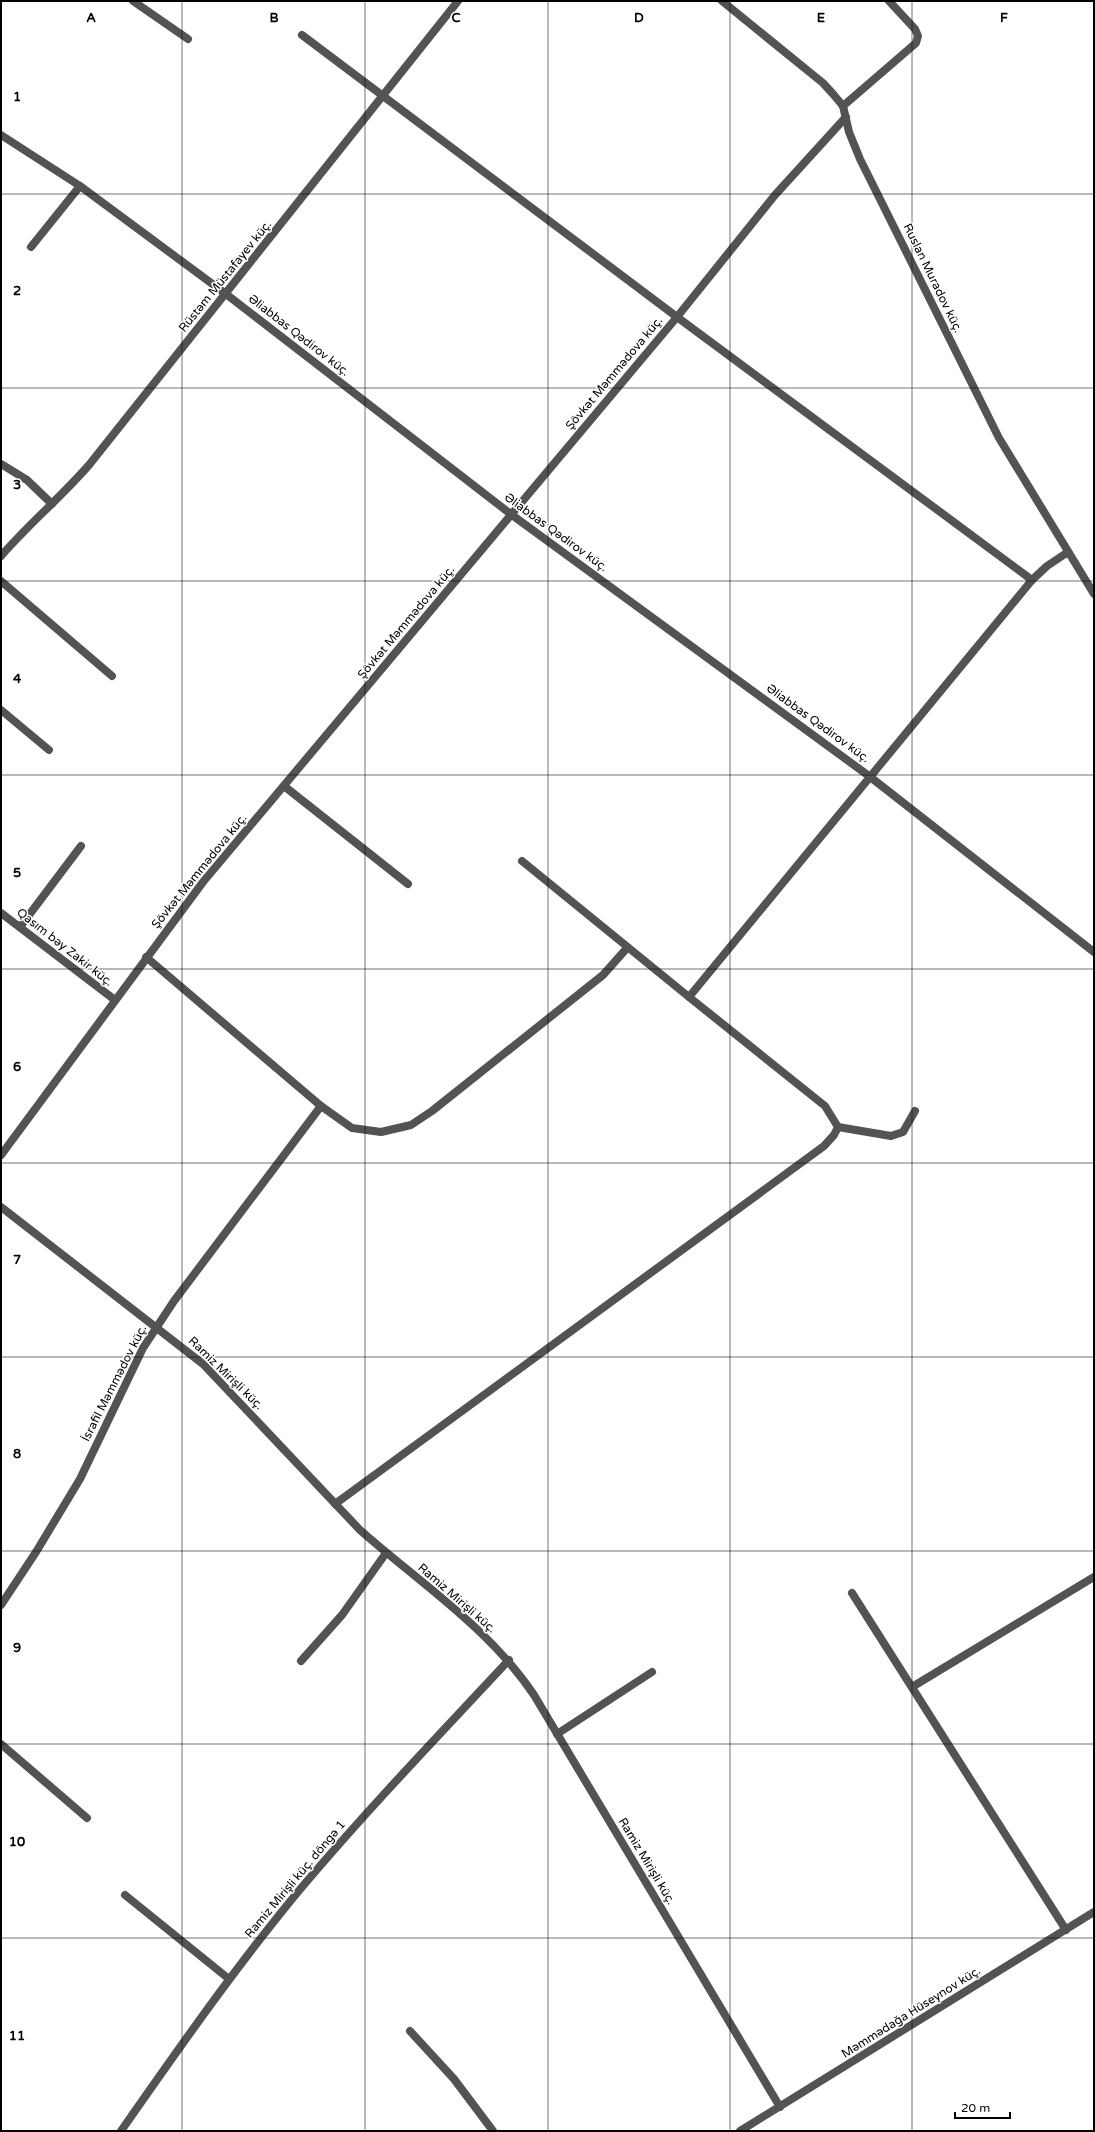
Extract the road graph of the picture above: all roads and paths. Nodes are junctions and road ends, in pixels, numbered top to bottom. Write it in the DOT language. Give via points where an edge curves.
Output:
graph roads {
  1 [pos="133,1"];
  2 [pos="458,1"];
  3 [pos="722,1"];
  4 [pos="889,1"];
  5 [pos="302,35"];
  6 [pos="188,38"];
  7 [pos="383,96"];
  8 [pos="843,106"];
  9 [pos="846,116"];
  10 [pos="1,134"];
  11 [pos="80,186"];
  12 [pos="31,247"];
  13 [pos="226,294"];
  14 [pos="677,317"];
  15 [pos="1,464"];
  16 [pos="52,504"];
  17 [pos="512,515"];
  18 [pos="1068,552"];
  19 [pos="1,556"];
  20 [pos="1032,580"];
  21 [pos="1,581"];
  22 [pos="1094,594"];
  23 [pos="112,676"];
  24 [pos="1,710"];
  25 [pos="49,750"];
  26 [pos="870,776"];
  27 [pos="284,786"];
  28 [pos="81,846"];
  29 [pos="522,861"];
  30 [pos="408,884"];
  31 [pos="1,913"];
  32 [pos="20,927"];
  33 [pos="627,948"];
  34 [pos="1094,952"];
  35 [pos="146,957"];
  36 [pos="689,997"];
  37 [pos="115,1000"];
  38 [pos="321,1106"];
  39 [pos="915,1111"];
  40 [pos="838,1127"];
  41 [pos="1,1155"];
  42 [pos="1,1207"];
  43 [pos="157,1326"];
  44 [pos="335,1504"];
  45 [pos="386,1553"];
  46 [pos="1094,1577"];
  47 [pos="852,1593"];
  48 [pos="1,1604"];
  49 [pos="509,1660"];
  50 [pos="301,1661"];
  51 [pos="652,1672"];
  52 [pos="912,1687"];
  53 [pos="557,1734"];
  54 [pos="1,1744"];
  55 [pos="87,1818"];
  56 [pos="125,1895"];
  57 [pos="1094,1912"];
  58 [pos="1066,1930"];
  59 [pos="229,1979"];
  60 [pos="410,2031"];
  61 [pos="780,2107"];
  62 [pos="121,2131"];
  63 [pos="493,2131"];
  64 [pos="740,2131"];
  1 -- 6 [label="street"];
  2 -- 7 [label="street, Rüstəm Müstafayev küç."];
  3 -- 8 [label="street, Ruslan Muradov küç." via="823,83"];
  4 -- 8 [label="street" via="915,29 918,36 916,43"];
  5 -- 7 [label="street"];
  7 -- 13 [label="street, Rüstəm Müstafayev küç."];
  7 -- 14 [label="street"];
  8 -- 9 [label="street, Ruslan Muradov küç."];
  9 -- 14 [label="street, Şövkət Məmmədova küç." via="775,196"];
  9 -- 18 [label="street, Ruslan Muradov küç." via="849,132 860,159 1000,438"];
  10 -- 11 [label="street, Əliabbas Qədirov küç."];
  11 -- 12 [label="street"];
  11 -- 13 [label="street, Əliabbas Qədirov küç."];
  13 -- 16 [label="street, Rüstəm Müstafayev küç." via="89,465"];
  13 -- 17 [label="street, Əliabbas Qədirov küç."];
  14 -- 17 [label="street, Şövkət Məmmədova küç."];
  14 -- 20 [label="street"];
  15 -- 16 [label="street" via="27,480"];
  16 -- 19 [label="street, Rüstəm Müstafayev küç."];
  17 -- 26 [label="street, Əliabbas Qədirov küç."];
  17 -- 27 [label="street, Şövkət Məmmədova küç."];
  18 -- 20 [label="street"];
  18 -- 22 [label="street, Ruslan Muradov küç."];
  20 -- 26 [label="street"];
  21 -- 23 [label="street"];
  24 -- 25 [label="street"];
  26 -- 34 [label="street, Əliabbas Qədirov küç."];
  26 -- 36 [label="street"];
  27 -- 30 [label="street"];
  27 -- 35 [label="street, Şövkət Məmmədova küç." via="203,882"];
  28 -- 32 [label="street"];
  29 -- 33 [label="street"];
  31 -- 32 [label="street, Qasım bəy Zakir küç."];
  32 -- 37 [label="street, Qasım bəy Zakir küç."];
  33 -- 36 [label="street"];
  33 -- 38 [label="street" via="603,975 432,1111 411,1124 381,1132 352,1128"];
  35 -- 37 [label="street, Şövkət Məmmədova küç."];
  35 -- 38 [label="street"];
  36 -- 40 [label="street" via="825,1106"];
  37 -- 41 [label="street, Şövkət Məmmədova küç."];
  38 -- 43 [label="street, İsrafil Məmmədov küç."];
  39 -- 40 [label="street" via="903,1132 891,1136"];
  40 -- 44 [label="street" via="824,1146"];
  42 -- 43 [label="street, Ramiz Mirişli küç."];
  43 -- 44 [label="street, Ramiz Mirişli küç." via="203,1364"];
  43 -- 48 [label="street, İsrafil Məmmədov küç." via="143,1348 80,1479"];
  44 -- 45 [label="street, Ramiz Mirişli küç."];
  45 -- 49 [label="street, Ramiz Mirişli küç." via="427,1585"];
  45 -- 50 [label="street" via="342,1615"];
  46 -- 52 [label="street"];
  47 -- 52 [label="street"];
  49 -- 53 [label="street, Ramiz Mirişli küç."];
  49 -- 59 [label="street, Ramiz Mirişli küç. döngə 1" via="353,1828"];
  51 -- 53 [label="street"];
  52 -- 58 [label="street"];
  53 -- 61 [label="street, Ramiz Mirişli küç."];
  54 -- 55 [label="street"];
  56 -- 59 [label="street"];
  57 -- 58 [label="street, Məmmədağa Hüseynov küç."];
  58 -- 61 [label="street, Məmmədağa Hüseynov küç."];
  59 -- 62 [label="street, Ramiz Mirişli küç. döngə 1"];
  60 -- 63 [label="street" via="454,2079"];
  61 -- 64 [label="street, Məmmədağa Hüseynov küç."];
}
